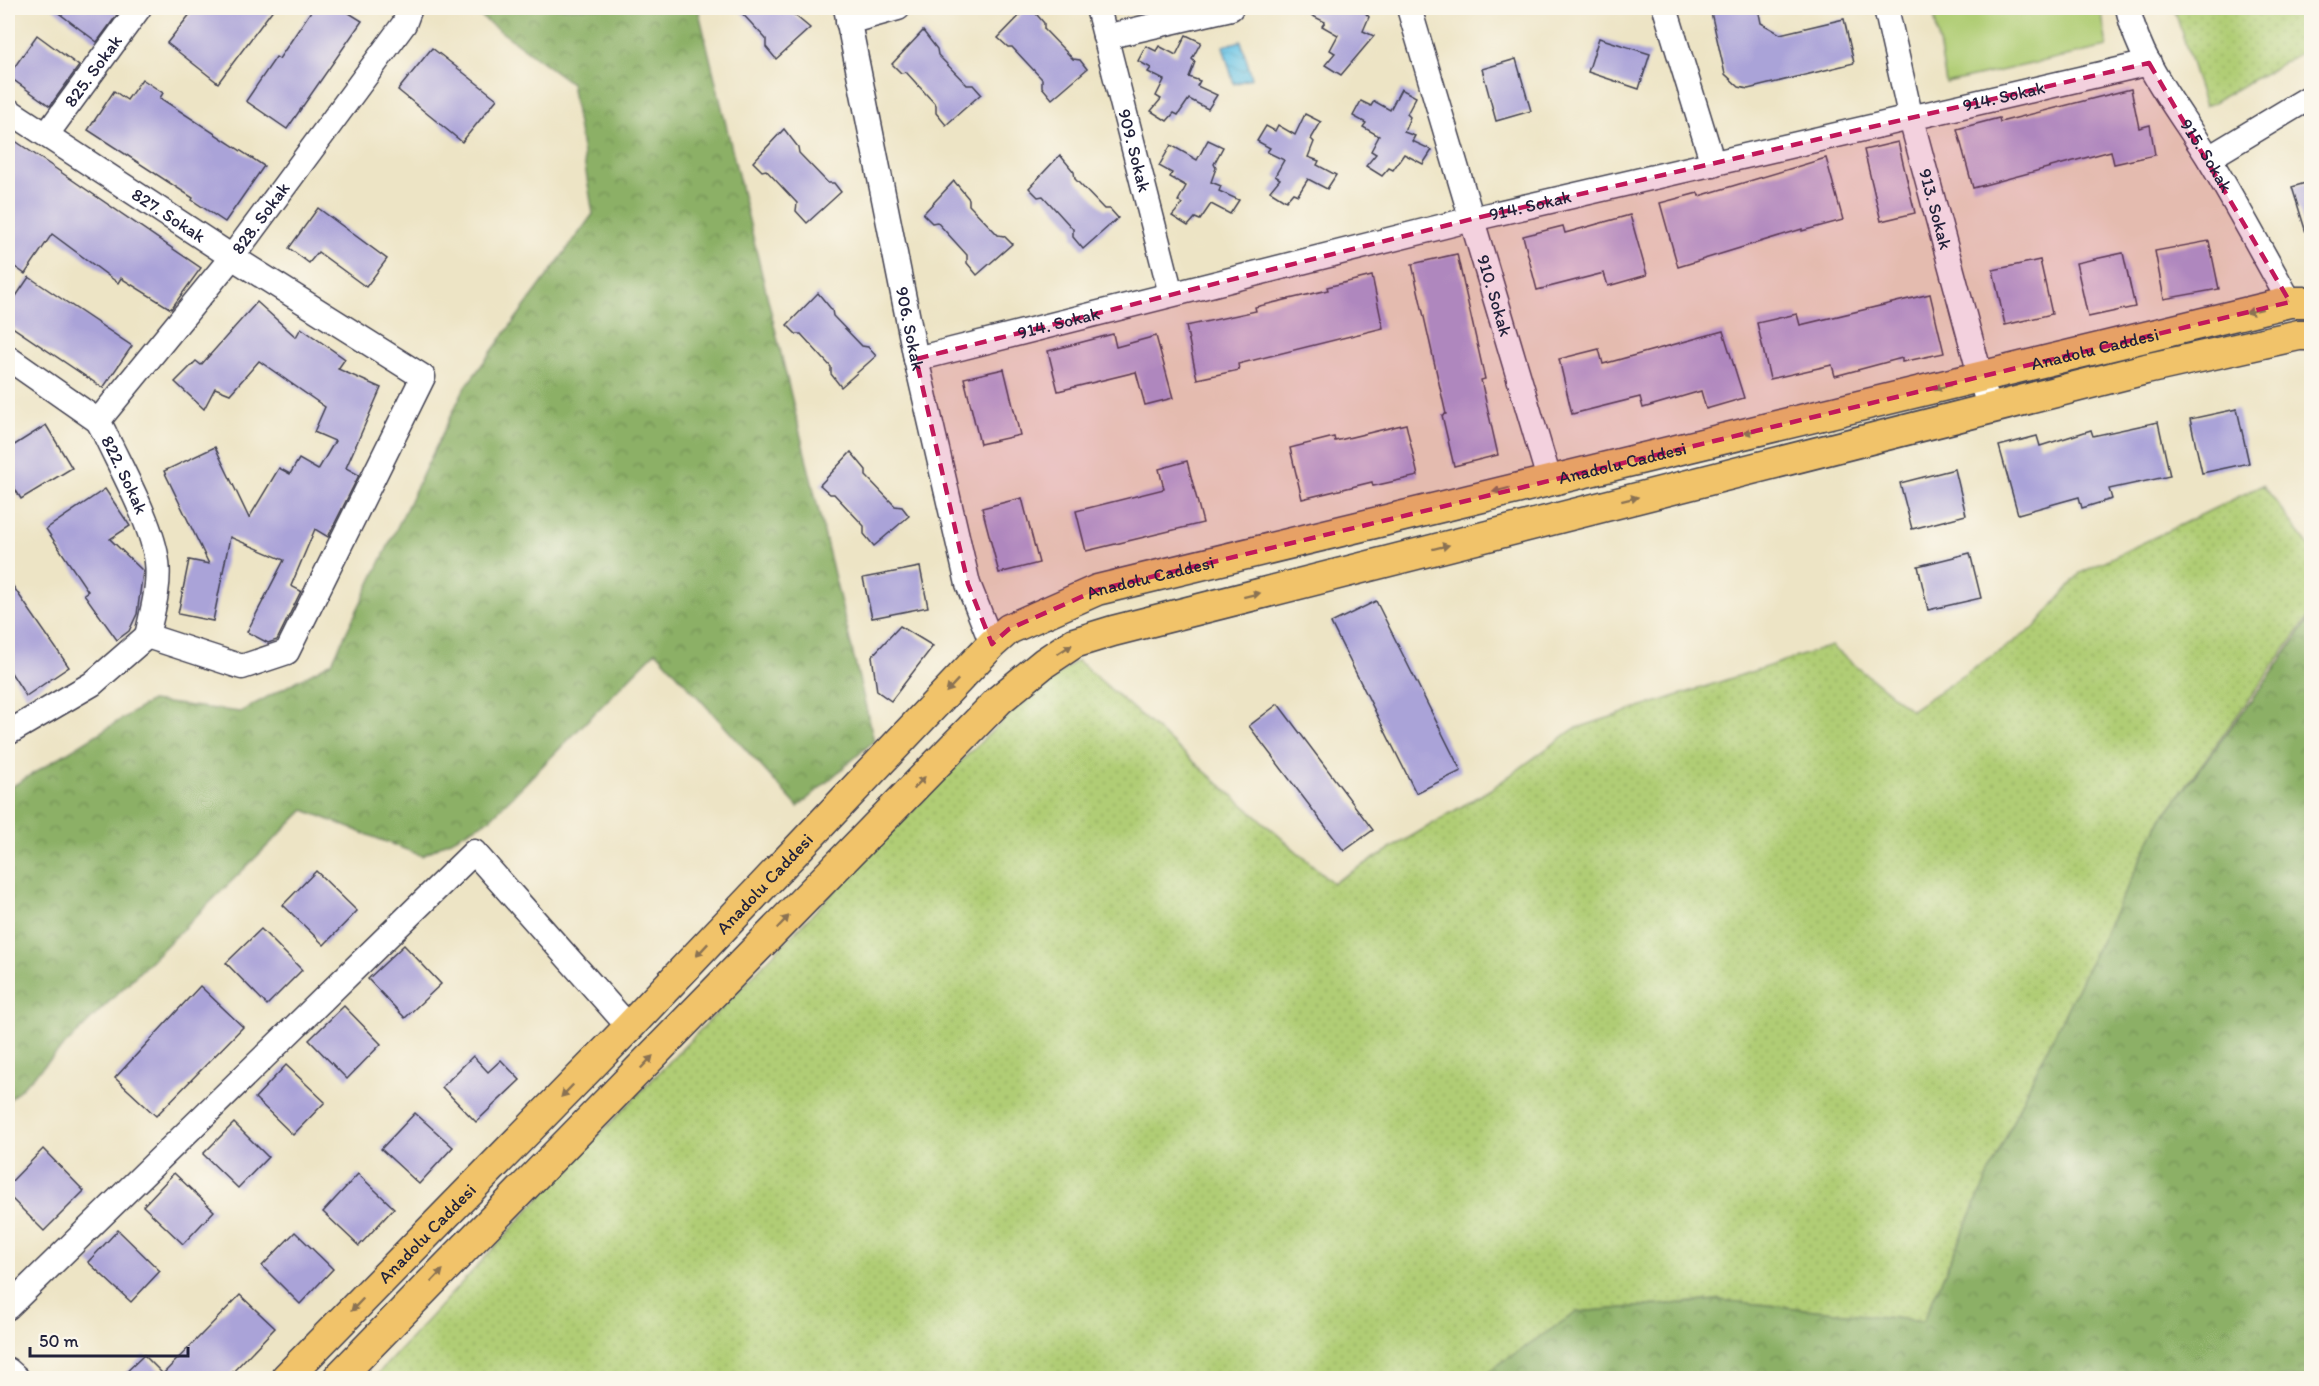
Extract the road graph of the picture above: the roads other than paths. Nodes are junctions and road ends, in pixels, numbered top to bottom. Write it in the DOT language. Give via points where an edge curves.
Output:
graph roads {
  1 [pos="139,8"];
  2 [pos="410,8"];
  3 [pos="898,8"];
  4 [pos="1098,8"];
  5 [pos="1231,8"];
  6 [pos="1409,8"];
  7 [pos="1665,8"];
  8 [pos="1886,8"];
  9 [pos="2128,8"];
  10 [pos="847,15"];
  11 [pos="1105,37"];
  12 [pos="2149,63"];
  13 [pos="2312,96"];
  14 [pos="8,110"];
  15 [pos="1911,119"];
  16 [pos="47,134"];
  17 [pos="2209,158"];
  18 [pos="1713,164"];
  19 [pos="1472,219"];
  20 [pos="232,257"];
  21 [pos="1171,294"];
  22 [pos="2301,302"];
  23 [pos="2312,335"];
  24 [pos="8,358"];
  25 [pos="915,359"];
  26 [pos="1980,378"];
  27 [pos="1989,408"];
  28 [pos="98,421"];
  29 [pos="1549,479"];
  30 [pos="147,636"];
  31 [pos="992,644"];
  32 [pos="8,733"];
  33 [pos="630,1027"];
  34 [pos="8,1306"];
  35 [pos="8,1370"];
  36 [pos="17,1378"];
  37 [pos="286,1378"];
  38 [pos="338,1378"];
  1 -- 16 [label="street, 825. Sokak"];
  2 -- 20 [label="street, 828. Sokak" via="404,24"];
  3 -- 10 [label="street"];
  4 -- 11 [label="street, 909. Sokak"];
  5 -- 11 [label="street"];
  6 -- 19 [label="street, 910. Sokak"];
  7 -- 18 [label="street"];
  8 -- 15 [label="street, 913. Sokak"];
  9 -- 12 [label="street, 915. Sokak"];
  10 -- 25 [label="street, 906. Sokak"];
  11 -- 21 [label="street, 909. Sokak"];
  12 -- 15 [label="street, 914. Sokak"];
  12 -- 17 [label="street, 915. Sokak"];
  13 -- 17 [label="street"];
  14 -- 16 [label="street, 827. Sokak"];
  15 -- 18 [label="street, 914. Sokak"];
  15 -- 26 [label="street, 913. Sokak"];
  16 -- 20 [label="street, 827. Sokak"];
  17 -- 22 [label="street, 915. Sokak"];
  18 -- 19 [label="street, 914. Sokak"];
  19 -- 21 [label="street, 914. Sokak"];
  19 -- 29 [label="street, 910. Sokak"];
  20 -- 28 [label="street, 828. Sokak"];
  20 -- 30 [label="street, 827. Sokak" via="423,377 287,652 242,667"];
  21 -- 25 [label="street, 914. Sokak"];
  22 -- 26 [label="main road, Anadolu Caddesi, one-way"];
  23 -- 27 [label="main road, Anadolu Caddesi" via="2146,369"];
  24 -- 28 [label="street, 822. Sokak"];
  25 -- 31 [label="street, 906. Sokak" via="968,584"];
  26 -- 27 [label="street, 913. Sokak"];
  26 -- 29 [label="main road, Anadolu Caddesi, one-way"];
  38 -- 27 [label="main road, Anadolu Caddesi, one-way" via="999,700 1074,643"];
  28 -- 30 [label="street, 822. Sokak" via="142,514 157,562"];
  29 -- 31 [label="main road, Anadolu Caddesi, one-way" via="1097,590 1009,628"];
  30 -- 32 [label="street" via="92,684"];
  31 -- 33 [label="main road, Anadolu Caddesi, one-way"];
  33 -- 34 [label="street" via="474,852"];
  33 -- 37 [label="main road, Anadolu Caddesi, one-way"];
  35 -- 36 [label="street"];
}
